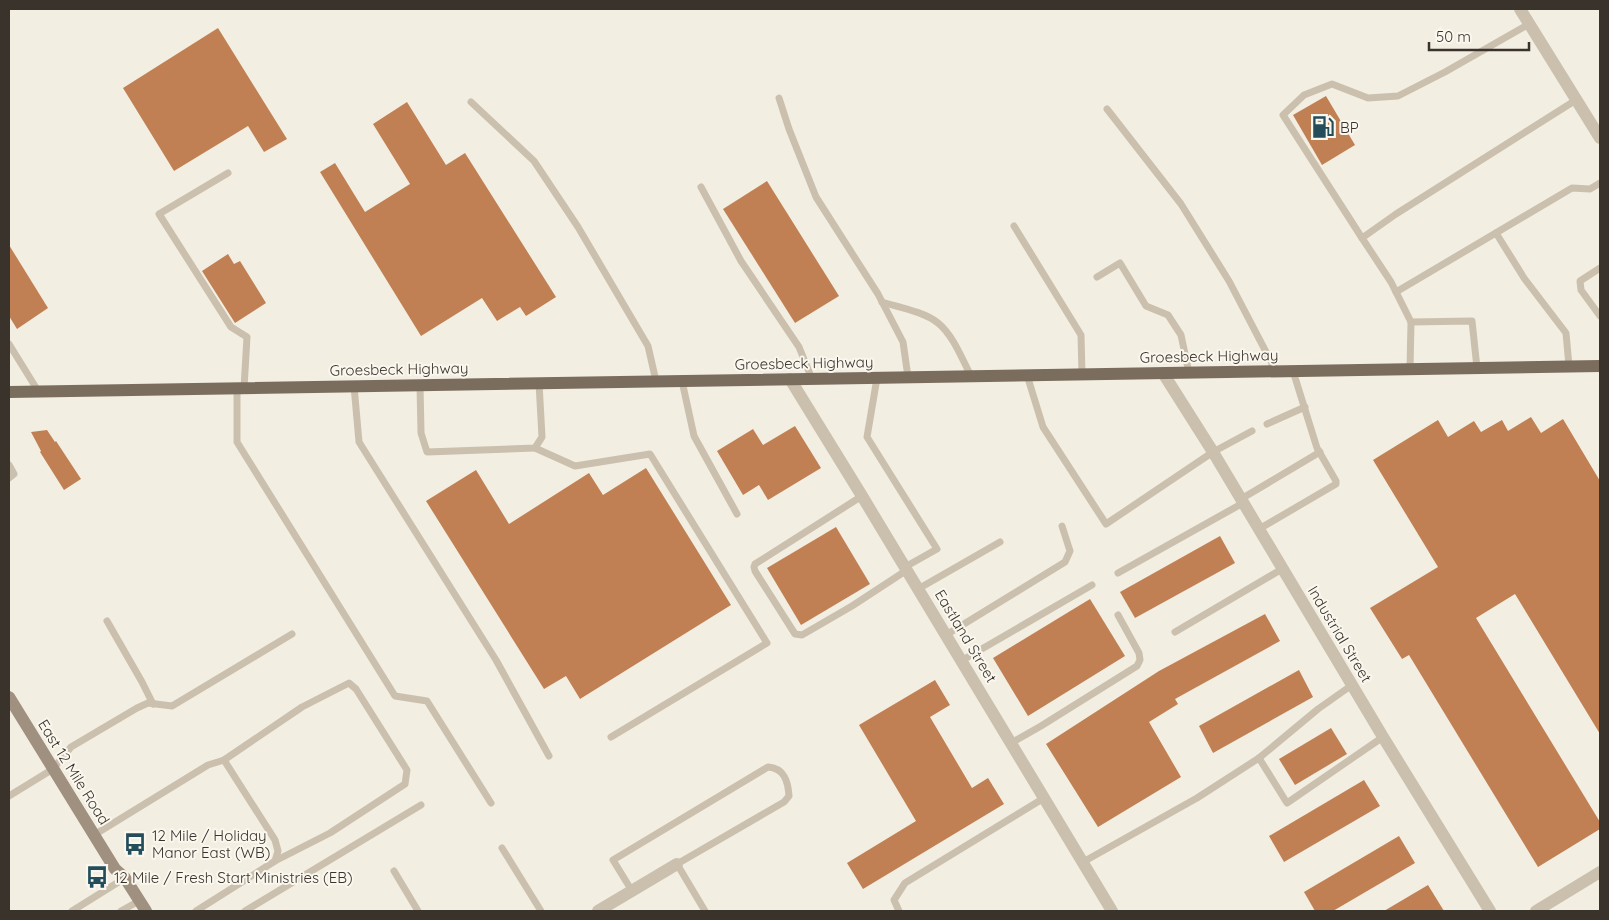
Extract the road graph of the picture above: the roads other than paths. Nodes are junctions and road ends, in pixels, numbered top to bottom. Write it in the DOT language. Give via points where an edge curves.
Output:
graph roads {
  1 [pos="1520,9"];
  2 [pos="1529,24"];
  3 [pos="779,98"];
  4 [pos="1576,100"];
  5 [pos="471,102"];
  6 [pos="1107,109"];
  7 [pos="1600,138"];
  8 [pos="228,173"];
  9 [pos="1600,183"];
  10 [pos="700,187"];
  11 [pos="1014,226"];
  12 [pos="1496,233"];
  13 [pos="1362,238"];
  14 [pos="1600,268"];
  15 [pos="1097,277"];
  16 [pos="1396,292"];
  17 [pos="882,302"];
  18 [pos="1600,316"];
  19 [pos="1411,322"];
  20 [pos="9,344"];
  21 [pos="1568,366"];
  22 [pos="1600,366"];
  23 [pos="1477,368"];
  24 [pos="1410,369"];
  25 [pos="1276,371"];
  26 [pos="1293,371"];
  27 [pos="1189,372"];
  28 [pos="1162,373"];
  29 [pos="1082,374"];
  30 [pos="1027,375"];
  31 [pos="971,376"];
  32 [pos="908,377"];
  33 [pos="877,378"];
  34 [pos="790,379"];
  35 [pos="812,379"];
  36 [pos="656,381"];
  37 [pos="682,381"];
  38 [pos="539,383"];
  39 [pos="420,385"];
  40 [pos="354,386"];
  41 [pos="241,388"];
  42 [pos="38,391"];
  43 [pos="9,392"];
  44 [pos="1305,407"];
  45 [pos="1267,424"];
  46 [pos="1252,431"];
  47 [pos="535,448"];
  48 [pos="1213,452"];
  49 [pos="1320,452"];
  50 [pos="9,465"];
  51 [pos="9,478"];
  52 [pos="862,496"];
  53 [pos="1242,501"];
  54 [pos="737,514"];
  55 [pos="1062,526"];
  56 [pos="1259,529"];
  57 [pos="1000,542"];
  58 [pos="906,568"];
  59 [pos="1282,569"];
  60 [pos="1118,574"];
  61 [pos="1092,585"];
  62 [pos="918,589"];
  63 [pos="1118,615"];
  64 [pos="106,621"];
  65 [pos="1175,632"];
  66 [pos="292,634"];
  67 [pos="946,635"];
  68 [pos="961,661"];
  69 [pos="1352,685"];
  70 [pos="9,697"];
  71 [pos="153,704"];
  72 [pos="1384,737"];
  73 [pos="611,738"];
  74 [pos="1011,743"];
  75 [pos="549,756"];
  76 [pos="1260,758"];
  77 [pos="224,760"];
  78 [pos="53,769"];
  79 [pos="9,796"];
  80 [pos="1044,798"];
  81 [pos="491,803"];
  82 [pos="421,805"];
  83 [pos="94,835"];
  84 [pos="502,848"];
  85 [pos="276,861"];
  86 [pos="1083,862"];
  87 [pos="677,864"];
  88 [pos="394,871"];
  89 [pos="1600,872"];
  90 [pos="125,878"];
  91 [pos="632,891"];
  92 [pos="143,906"];
  93 [pos="72,911"];
  94 [pos="121,911"];
  95 [pos="196,911"];
  96 [pos="245,911"];
  97 [pos="418,911"];
  98 [pos="541,911"];
  99 [pos="598,911"];
  100 [pos="705,911"];
  101 [pos="899,911"];
  102 [pos="1112,911"];
  103 [pos="1490,911"];
  104 [pos="1536,911"];
  1 -- 2 [label="street"];
  2 -- 4 [label="street"];
  2 -- 13 [label="lane" via="1398,96 1368,98 1332,84 1304,95 1283,115"];
  3 -- 17 [label="lane" via="816,197"];
  4 -- 7 [label="street"];
  4 -- 13 [label="lane"];
  5 -- 36 [label="lane" via="534,160 578,227 648,346"];
  6 -- 25 [label="lane" via="1181,204 1229,281"];
  8 -- 41 [label="lane" via="159,214 231,328 247,337"];
  9 -- 12 [label="lane" via="1590,189 1572,188"];
  10 -- 35 [label="lane" via="741,261 799,347"];
  11 -- 29 [label="lane" via="1081,336"];
  12 -- 16 [label="lane"];
  12 -- 21 [label="lane" via="1524,278 1566,333"];
  13 -- 16 [label="lane"];
  14 -- 18 [label="lane" via="1580,281 1582,290"];
  15 -- 27 [label="lane" via="1120,263 1146,306 1168,315 1181,334"];
  16 -- 19 [label="lane"];
  17 -- 31 [label="lane" via="937,322 954,344"];
  17 -- 32 [label="lane" via="903,342"];
  19 -- 23 [label="lane" via="1472,321"];
  19 -- 24 [label="lane"];
  20 -- 42 [label="lane"];
  21 -- 22 [label="main road, Groesbeck Highway"];
  21 -- 23 [label="main road, Groesbeck Highway"];
  23 -- 24 [label="main road, Groesbeck Highway"];
  24 -- 26 [label="main road, Groesbeck Highway"];
  25 -- 26 [label="main road, Groesbeck Highway"];
  25 -- 27 [label="main road, Groesbeck Highway"];
  26 -- 44 [label="lane"];
  27 -- 28 [label="main road, Groesbeck Highway"];
  28 -- 29 [label="main road, Groesbeck Highway"];
  28 -- 48 [label="street, Industrial Street"];
  29 -- 30 [label="main road, Groesbeck Highway"];
  30 -- 31 [label="main road, Groesbeck Highway"];
  30 -- 48 [label="lane" via="1043,427 1106,524"];
  31 -- 32 [label="main road, Groesbeck Highway"];
  32 -- 33 [label="main road, Groesbeck Highway"];
  33 -- 35 [label="main road, Groesbeck Highway"];
  33 -- 58 [label="lane" via="868,438 937,549"];
  34 -- 35 [label="main road, Groesbeck Highway"];
  34 -- 37 [label="main road, Groesbeck Highway"];
  34 -- 52 [label="street, Eastland Street"];
  36 -- 37 [label="main road, Groesbeck Highway"];
  36 -- 38 [label="main road, Groesbeck Highway"];
  37 -- 54 [label="lane" via="694,436"];
  38 -- 39 [label="main road, Groesbeck Highway"];
  38 -- 47 [label="lane" via="542,437"];
  39 -- 40 [label="main road, Groesbeck Highway"];
  39 -- 47 [label="lane" via="421,433 427,452"];
  40 -- 41 [label="main road, Groesbeck Highway"];
  40 -- 75 [label="lane" via="359,442 496,660"];
  41 -- 42 [label="main road, Groesbeck Highway"];
  41 -- 81 [label="lane" via="237,442 395,696 427,701"];
  42 -- 43 [label="main road, Groesbeck Highway"];
  44 -- 45 [label="lane"];
  44 -- 49 [label="lane"];
  46 -- 48 [label="lane"];
  47 -- 73 [label="lane" via="575,466 650,454 767,644"];
  48 -- 53 [label="street, Industrial Street"];
  49 -- 53 [label="lane"];
  49 -- 56 [label="lane" via="1336,484"];
  50 -- 51 [label="lane" via="14,474"];
  52 -- 58 [label="street, Eastland Street"];
  52 -- 58 [label="lane" via="755,564 755,571 795,634 802,635 852,606"];
  53 -- 56 [label="street, Industrial Street"];
  53 -- 60 [label="lane"];
  55 -- 67 [label="lane" via="1070,550 1065,562"];
  56 -- 59 [label="street, Industrial Street"];
  57 -- 62 [label="lane"];
  58 -- 62 [label="street, Eastland Street"];
  59 -- 65 [label="lane"];
  59 -- 69 [label="street, Industrial Street"];
  61 -- 68 [label="lane"];
  62 -- 67 [label="street, Eastland Street"];
  63 -- 74 [label="lane" via="1139,653 1137,666"];
  64 -- 71 [label="lane"];
  66 -- 71 [label="lane" via="172,706"];
  67 -- 68 [label="street, Eastland Street"];
  68 -- 74 [label="street, Eastland Street"];
  69 -- 72 [label="street, Industrial Street"];
  69 -- 76 [label="lane"];
  70 -- 78 [label="main road, East 12 Mile Road"];
  71 -- 78 [label="lane" via="137,708 71,747"];
  72 -- 76 [label="lane" via="1287,803"];
  72 -- 103 [label="street, Industrial Street"];
  74 -- 80 [label="street, Eastland Street"];
  76 -- 86 [label="lane" via="1197,798"];
  77 -- 83 [label="lane" via="208,764"];
  77 -- 85 [label="lane" via="275,840"];
  77 -- 85 [label="lane" via="302,707 349,683 356,689 406,770 405,784 330,833"];
  78 -- 79 [label="lane"];
  78 -- 83 [label="main road, East 12 Mile Road"];
  80 -- 86 [label="street, Eastland Street"];
  80 -- 101 [label="lane" via="905,882 894,900"];
  82 -- 96 [label="lane"];
  83 -- 90 [label="main road, East 12 Mile Road" via="115,870"];
  84 -- 98 [label="lane"];
  85 -- 95 [label="lane"];
  86 -- 102 [label="street, Eastland Street"];
  87 -- 91 [label="street"];
  87 -- 91 [label="lane" via="784,802 788,796 788,784 782,774 776,768 768,767 613,860"];
  87 -- 100 [label="lane"];
  88 -- 97 [label="lane"];
  89 -- 104 [label="street"];
  90 -- 92 [label="main road, East 12 Mile Road"];
  90 -- 93 [label="lane"];
  91 -- 99 [label="street"];
  92 -- 94 [label="lane"];
}
